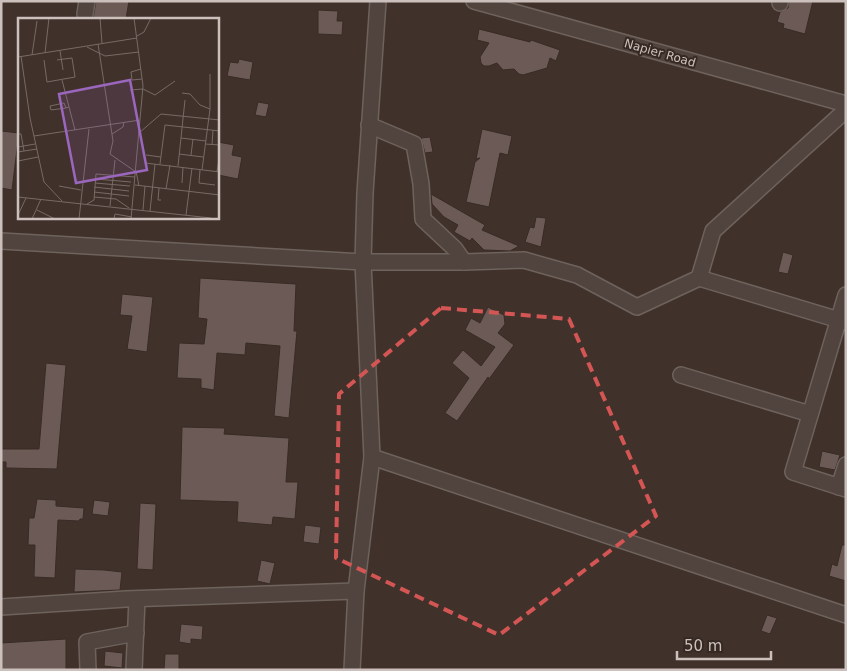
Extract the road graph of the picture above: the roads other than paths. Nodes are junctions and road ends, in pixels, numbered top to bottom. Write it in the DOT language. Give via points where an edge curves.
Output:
graph roads {
  1 [pos="378,1"];
  2 [pos="474,1"];
  3 [pos="498,5"];
  4 [pos="844,104"];
  5 [pos="369,125"];
  6 [pos="1,241"];
  7 [pos="363,262"];
  8 [pos="464,262"];
  9 [pos="699,278"];
  10 [pos="846,295"];
  11 [pos="842,321"];
  12 [pos="681,375"];
  13 [pos="810,414"];
  14 [pos="372,457"];
  15 [pos="846,465"];
  16 [pos="843,488"];
  17 [pos="356,591"];
  18 [pos="137,598"];
  19 [pos="1,607"];
  20 [pos="846,615"];
  21 [pos="136,633"];
  22 [pos="88,670"];
  23 [pos="134,670"];
  24 [pos="352,670"];
  1 -- 5 [label="street"];
  2 -- 3 [label="street, Napier Road"];
  3 -- 4 [label="street, Napier Road"];
  4 -- 9 [label="street" via="713,231"];
  5 -- 7 [label="street"];
  5 -- 8 [label="street" via="414,144 423,219 456,249"];
  6 -- 7 [label="street"];
  7 -- 8 [label="street"];
  7 -- 14 [label="street"];
  8 -- 9 [label="street" via="524,260 577,275 637,307"];
  9 -- 11 [label="street"];
  10 -- 11 [label="street"];
  11 -- 13 [label="street"];
  12 -- 13 [label="street"];
  13 -- 16 [label="street" via="793,472"];
  14 -- 17 [label="street"];
  14 -- 20 [label="street"];
  15 -- 16 [label="street"];
  17 -- 18 [label="street"];
  17 -- 24 [label="street"];
  18 -- 19 [label="street"];
  18 -- 21 [label="street"];
  21 -- 22 [label="street" via="87,642"];
  21 -- 23 [label="street"];
}
